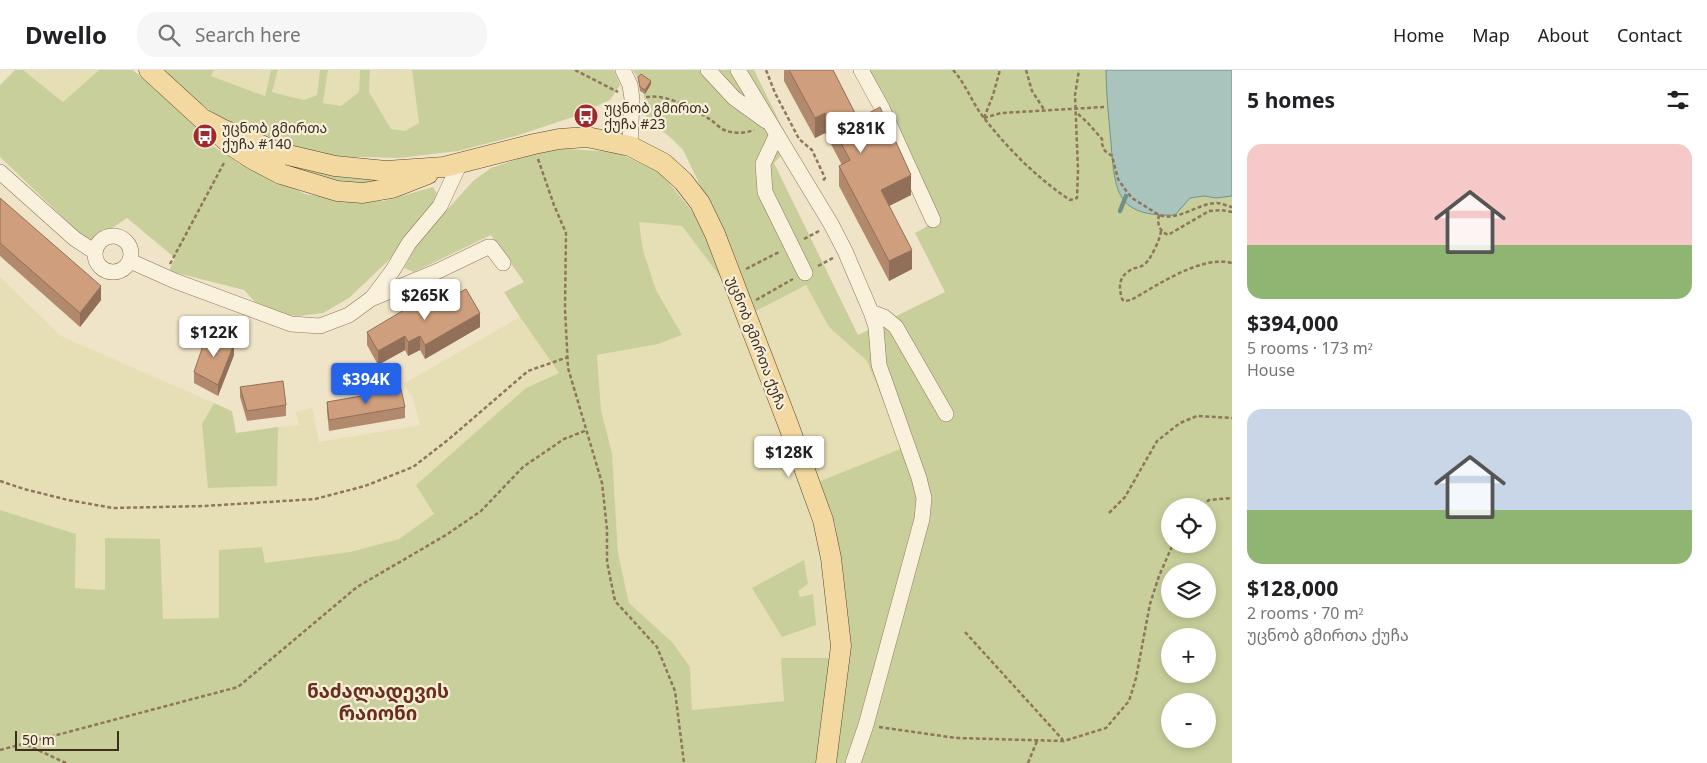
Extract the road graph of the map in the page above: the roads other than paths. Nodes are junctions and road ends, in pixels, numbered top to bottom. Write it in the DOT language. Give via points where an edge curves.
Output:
graph roads {
  1 [pos="149,70"];
  2 [pos="623,70"];
  3 [pos="708,70"];
  4 [pos="738,70"];
  5 [pos="861,70"];
  6 [pos="203,119"];
  7 [pos="774,129"];
  8 [pos="630,146"];
  9 [pos="452,165"];
  10 [pos="0,172"];
  11 [pos="933,220"];
  12 [pos="96,252"];
  13 [pos="130,261"];
  14 [pos="503,263"];
  15 [pos="805,273"];
  16 [pos="372,298"];
  17 [pos="871,312"];
  18 [pos="946,414"];
  19 [pos="826,763"];
  20 [pos="853,763"];
  1 -- 6 [label="main road, უცნობ გმირთა ქუჩა"];
  2 -- 8 [label="street" via="632,99"];
  3 -- 7 [label="street" via="734,98"];
  4 -- 7 [label="street"];
  5 -- 11 [label="street"];
  6 -- 9 [label="main road, უცნობ გმირთა ქუჩა" via="280,153 335,166 386,171"];
  6 -- 9 [label="main road, უცნობ გმირთა ქუჩა" via="232,146 254,160 281,174 337,191 363,193 392,188"];
  7 -- 15 [label="street" via="763,164 764,192"];
  7 -- 17 [label="street" via="831,224"];
  8 -- 9 [label="main road, უცნობ გმირთა ქუჩა" via="587,137 534,144"];
  8 -- 19 [label="main road, უცნობ გმირთა ქუჩა" via="663,163 700,203 715,234 823,520 831,558 841,646"];
  9 -- 16 [label="street" via="440,206 409,243"];
  10 -- 12 [label="street" via="75,239"];
  12 -- 13 [label="street" via="98,262 106,270 117,271"];
  12 -- 13 [label="street" via="97,246 106,238 118,237 124,239 130,249"];
  13 -- 16 [label="street" via="292,324 320,326 349,315"];
  14 -- 16 [label="street" via="490,247 485,248"];
  17 -- 18 [label="street" via="896,326"];
  17 -- 20 [label="street" via="876,326 879,365 924,498 922,519"];
}
